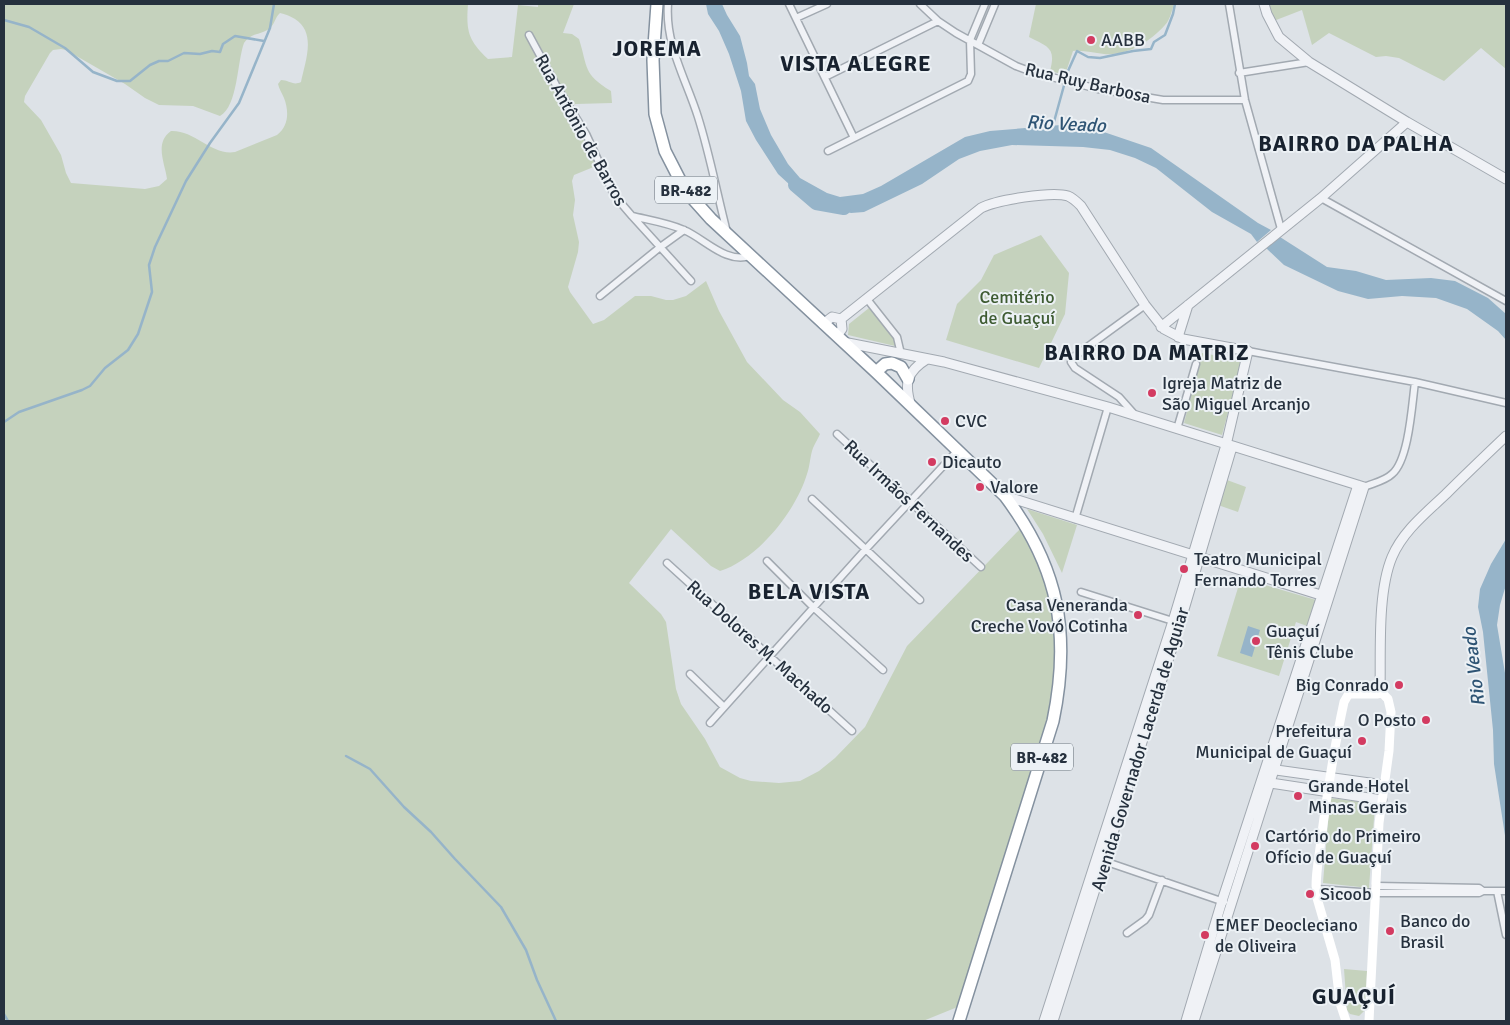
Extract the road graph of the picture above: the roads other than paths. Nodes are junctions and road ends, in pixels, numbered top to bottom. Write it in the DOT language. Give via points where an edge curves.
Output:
graph roads {
  1 [pos="657,4"];
  2 [pos="668,4"];
  3 [pos="789,4"];
  4 [pos="827,4"];
  5 [pos="920,4"];
  6 [pos="985,4"];
  7 [pos="995,4"];
  8 [pos="1229,4"];
  9 [pos="1264,4"];
  10 [pos="796,18"];
  11 [pos="938,21"];
  12 [pos="529,35"];
  13 [pos="970,40"];
  14 [pos="978,45"];
  15 [pos="1309,62"];
  16 [pos="1239,73"];
  17 [pos="825,77"];
  18 [pos="1244,100"];
  19 [pos="1407,122"];
  20 [pos="854,138"];
  21 [pos="828,151"];
  22 [pos="1506,179"];
  23 [pos="1320,198"];
  24 [pos="632,216"];
  25 [pos="684,230"];
  26 [pos="1278,231"];
  27 [pos="727,233"];
  28 [pos="659,248"];
  29 [pos="750,256"];
  30 [pos="690,281"];
  31 [pos="600,296"];
  32 [pos="867,299"];
  33 [pos="1506,301"];
  34 [pos="1145,305"];
  35 [pos="1188,305"];
  36 [pos="841,319"];
  37 [pos="824,324"];
  38 [pos="1161,327"];
  39 [pos="1178,337"];
  40 [pos="840,339"];
  41 [pos="1248,351"];
  42 [pos="901,354"];
  43 [pos="927,359"];
  44 [pos="1196,364"];
  45 [pos="876,372"];
  46 [pos="908,379"];
  47 [pos="1415,382"];
  48 [pos="1506,403"];
  49 [pos="911,406"];
  50 [pos="1108,407"];
  51 [pos="1135,415"];
  52 [pos="1177,429"];
  53 [pos="837,434"];
  54 [pos="1506,436"];
  55 [pos="1229,446"];
  56 [pos="958,450"];
  57 [pos="1361,486"];
  58 [pos="1005,496"];
  59 [pos="812,499"];
  60 [pos="910,501"];
  61 [pos="1075,518"];
  62 [pos="865,550"];
  63 [pos="1196,557"];
  64 [pos="767,561"];
  65 [pos="667,563"];
  66 [pos="981,567"];
  67 [pos="1081,592"];
  68 [pos="1325,597"];
  69 [pos="920,600"];
  70 [pos="813,607"];
  71 [pos="1176,622"];
  72 [pos="769,657"];
  73 [pos="883,670"];
  74 [pos="690,674"];
  75 [pos="1380,693"];
  76 [pos="724,706"];
  77 [pos="710,723"];
  78 [pos="852,731"];
  79 [pos="1270,769"];
  80 [pos="1330,777"];
  81 [pos="1265,782"];
  82 [pos="1384,785"];
  83 [pos="1328,792"];
  84 [pos="1382,800"];
  85 [pos="1101,860"];
  86 [pos="1162,880"];
  87 [pos="1316,889"];
  88 [pos="1376,890"];
  89 [pos="1497,891"];
  90 [pos="1506,891"];
  91 [pos="1226,902"];
  92 [pos="1127,933"];
  93 [pos="1506,935"];
  94 [pos="1369,1017"];
  95 [pos="959,1021"];
  96 [pos="1044,1021"];
  97 [pos="1054,1021"];
  98 [pos="1186,1021"];
  99 [pos="1194,1021"];
  100 [pos="1346,1021"];
  101 [pos="1360,1021"];
  1 -- 27 [label="highway, BR-482" via="653,60 659,132 674,172 685,190"];
  2 -- 27 [label="street" via="671,42 698,118"];
  3 -- 10 [label="street"];
  4 -- 10 [label="street"];
  5 -- 11 [label="street, Rua Ruy Barbosa"];
  6 -- 13 [label="street"];
  7 -- 14 [label="street"];
  8 -- 16 [label="street"];
  9 -- 15 [label="street" via="1279,36"];
  10 -- 17 [label="street"];
  11 -- 13 [label="street, Rua Ruy Barbosa"];
  11 -- 17 [label="street"];
  12 -- 24 [label="street, Rua Antônio de Barros" via="586,134 614,195"];
  13 -- 14 [label="street, Rua Ruy Barbosa"];
  13 -- 20 [label="street" via="971,74 968,81"];
  14 -- 18 [label="street, Rua Ruy Barbosa" via="1016,66 1060,80 1164,100"];
  15 -- 16 [label="street"];
  15 -- 19 [label="street"];
  16 -- 18 [label="street"];
  17 -- 20 [label="street"];
  18 -- 26 [label="street"];
  19 -- 22 [label="street"];
  19 -- 23 [label="street"];
  20 -- 21 [label="street"];
  23 -- 26 [label="street"];
  23 -- 33 [label="street"];
  24 -- 25 [label="street, Rua Antônio de Barros"];
  24 -- 28 [label="street"];
  25 -- 28 [label="street"];
  25 -- 29 [label="street, Rua Antônio de Barros" via="728,256"];
  26 -- 35 [label="street"];
  27 -- 29 [label="highway, BR-482"];
  28 -- 30 [label="street"];
  28 -- 31 [label="street"];
  29 -- 37 [label="highway, BR-482"];
  32 -- 34 [label="street" via="981,208 1001,201 1057,194 1067,196 1080,206"];
  32 -- 36 [label="street"];
  32 -- 42 [label="street" via="897,337"];
  34 -- 38 [label="street"];
  34 -- 51 [label="street" via="1071,362 1074,368 1119,397"];
  35 -- 38 [label="street"];
  35 -- 39 [label="street"];
  36 -- 37 [label="street" via="832,317"];
  36 -- 40 [label="street"];
  37 -- 40 [label="highway, BR-482"];
  38 -- 39 [label="street"];
  39 -- 41 [label="street"];
  40 -- 42 [label="street"];
  40 -- 45 [label="highway, BR-482"];
  41 -- 47 [label="street"];
  41 -- 55 [label="street, Avenida Governador Lacerda de Aguiar"];
  42 -- 43 [label="street"];
  43 -- 46 [label="street"];
  43 -- 50 [label="street"];
  44 -- 52 [label="street"];
  45 -- 46 [label="highway" via="892,362"];
  45 -- 49 [label="highway, BR-482"];
  46 -- 49 [label="street" via="906,391"];
  47 -- 48 [label="street"];
  47 -- 57 [label="street" via="1404,456 1388,478"];
  49 -- 56 [label="highway, BR-482"];
  50 -- 51 [label="street"];
  50 -- 61 [label="street"];
  51 -- 52 [label="street"];
  52 -- 55 [label="street"];
  53 -- 60 [label="street, Rua Irmãos Fernandes"];
  54 -- 75 [label="street" via="1417,522 1392,557 1382,603"];
  55 -- 57 [label="street"];
  55 -- 63 [label="street, Avenida Governador Lacerda de Aguiar"];
  56 -- 58 [label="highway, BR-482"];
  56 -- 60 [label="street"];
  57 -- 68 [label="street"];
  58 -- 61 [label="street"];
  58 -- 95 [label="highway, BR-482" via="1029,533 1051,584 1062,631 1062,674 1048,739"];
  59 -- 62 [label="street"];
  60 -- 62 [label="street"];
  60 -- 66 [label="street, Rua Irmãos Fernandes"];
  61 -- 63 [label="street"];
  62 -- 69 [label="street"];
  62 -- 70 [label="street"];
  63 -- 68 [label="street"];
  63 -- 71 [label="street, Avenida Governador Lacerda de Aguiar"];
  64 -- 70 [label="street"];
  65 -- 72 [label="street, Rua Dolores M. Machado"];
  67 -- 71 [label="street"];
  68 -- 79 [label="street"];
  70 -- 72 [label="street"];
  70 -- 73 [label="street"];
  71 -- 85 [label="street, Avenida Governador Lacerda de Aguiar"];
  72 -- 76 [label="street"];
  72 -- 78 [label="street, Rua Dolores M. Machado"];
  74 -- 76 [label="street"];
  75 -- 80 [label="main road" via="1351,694 1346,698"];
  75 -- 82 [label="main road" via="1388,699 1391,712"];
  76 -- 77 [label="street"];
  79 -- 80 [label="street"];
  79 -- 81 [label="street"];
  80 -- 82 [label="street"];
  80 -- 83 [label="main road"];
  81 -- 83 [label="street"];
  81 -- 91 [label="street"];
  82 -- 84 [label="main road"];
  83 -- 84 [label="street"];
  83 -- 87 [label="main road"];
  84 -- 88 [label="main road"];
  85 -- 86 [label="street"];
  85 -- 96 [label="street, Avenida Governador Lacerda de Aguiar"];
  85 -- 97 [label="street, Avenida Governador Lacerda de Aguiar"];
  86 -- 91 [label="street"];
  86 -- 92 [label="street" via="1149,915"];
  87 -- 88 [label="street"];
  87 -- 100 [label="main road"];
  88 -- 89 [label="street"];
  88 -- 94 [label="main road"];
  89 -- 90 [label="street"];
  89 -- 93 [label="street"];
  91 -- 98 [label="street"];
  91 -- 99 [label="street"];
  94 -- 101 [label="main road"];
}
